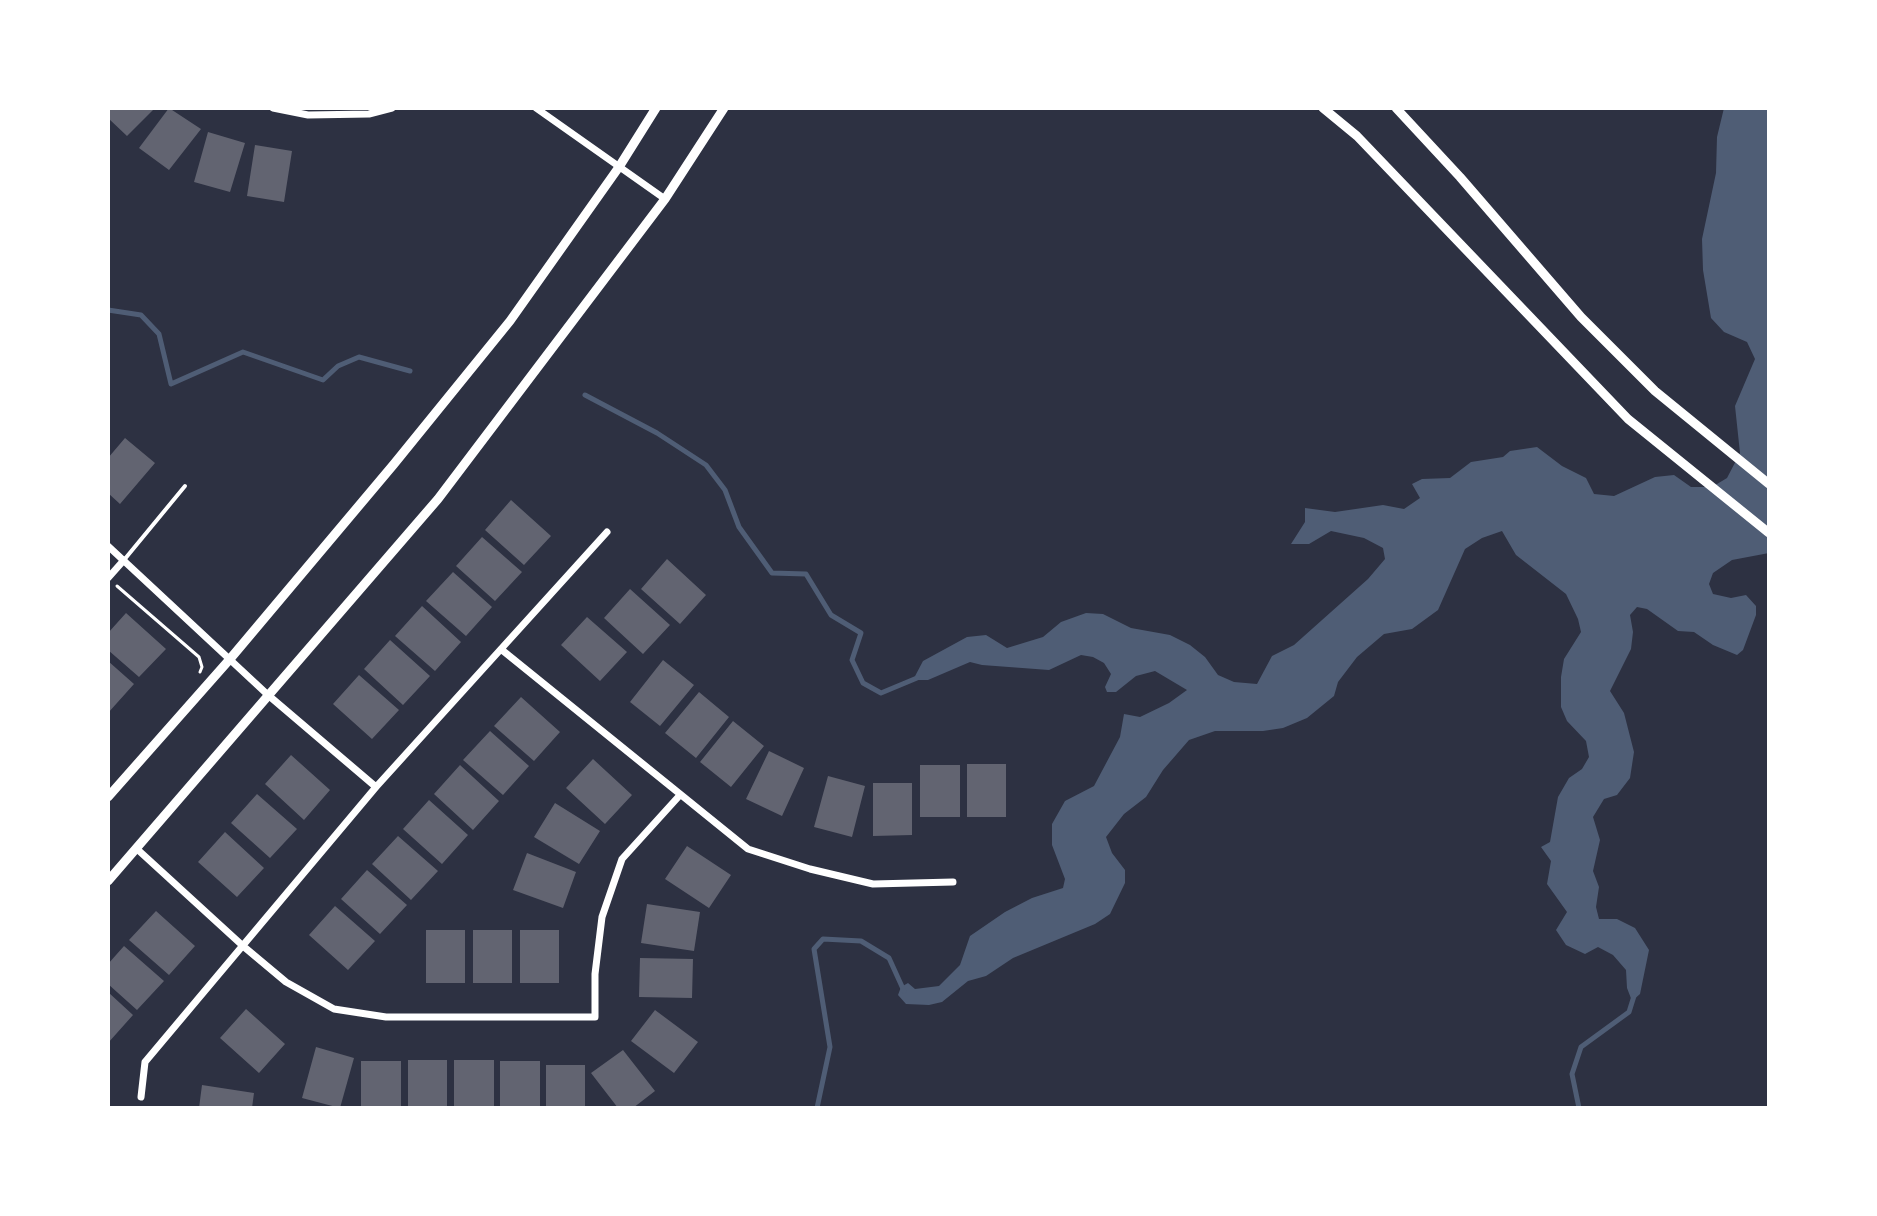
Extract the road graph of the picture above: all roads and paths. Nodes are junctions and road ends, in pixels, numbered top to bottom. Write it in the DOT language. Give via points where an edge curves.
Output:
graph roads {
  1 [pos="273,108"];
  2 [pos="392,108"];
  3 [pos="536,108"];
  4 [pos="656,108"];
  5 [pos="724,108"];
  6 [pos="1323,108"];
  7 [pos="1396,108"];
  8 [pos="619,167"];
  9 [pos="665,199"];
  10 [pos="1769,484"];
  11 [pos="185,486"];
  12 [pos="607,532"];
  13 [pos="1769,533"];
  14 [pos="108,546"];
  15 [pos="124,560"];
  16 [pos="108,578"];
  17 [pos="502,650"];
  18 [pos="230,659"];
  19 [pos="196,677"];
  20 [pos="268,695"];
  21 [pos="376,787"];
  22 [pos="680,795"];
  23 [pos="108,797"];
  24 [pos="137,849"];
  25 [pos="108,881"];
  26 [pos="953,882"];
  27 [pos="243,946"];
  28 [pos="141,1097"];
  1 -- 2 [label="street" via="308,115 369,114"];
  3 -- 8 [label="street"];
  4 -- 8 [label="street"];
  5 -- 9 [label="street"];
  6 -- 13 [label="street" via="1368,147 1628,419"];
  7 -- 10 [label="street" via="1581,317 1655,391"];
  8 -- 9 [label="street"];
  8 -- 18 [label="street" via="510,321"];
  9 -- 20 [label="street" via="438,499"];
  11 -- 15 [label="lane"];
  12 -- 17 [label="street"];
  14 -- 15 [label="street"];
  15 -- 16 [label="street"];
  15 -- 18 [label="street"];
  16 -- 19 [label="path" via="199,657 202,667"];
  17 -- 21 [label="street"];
  17 -- 22 [label="street"];
  18 -- 20 [label="street"];
  18 -- 23 [label="street"];
  20 -- 21 [label="street"];
  20 -- 24 [label="street"];
  21 -- 27 [label="street"];
  22 -- 26 [label="street" via="748,849 773,857 873,884"];
  22 -- 27 [label="street" via="622,859 602,917 595,1017 386,1017 334,1009 286,982"];
  24 -- 25 [label="street"];
  24 -- 27 [label="street"];
  27 -- 28 [label="street" via="145,1062"];
}
